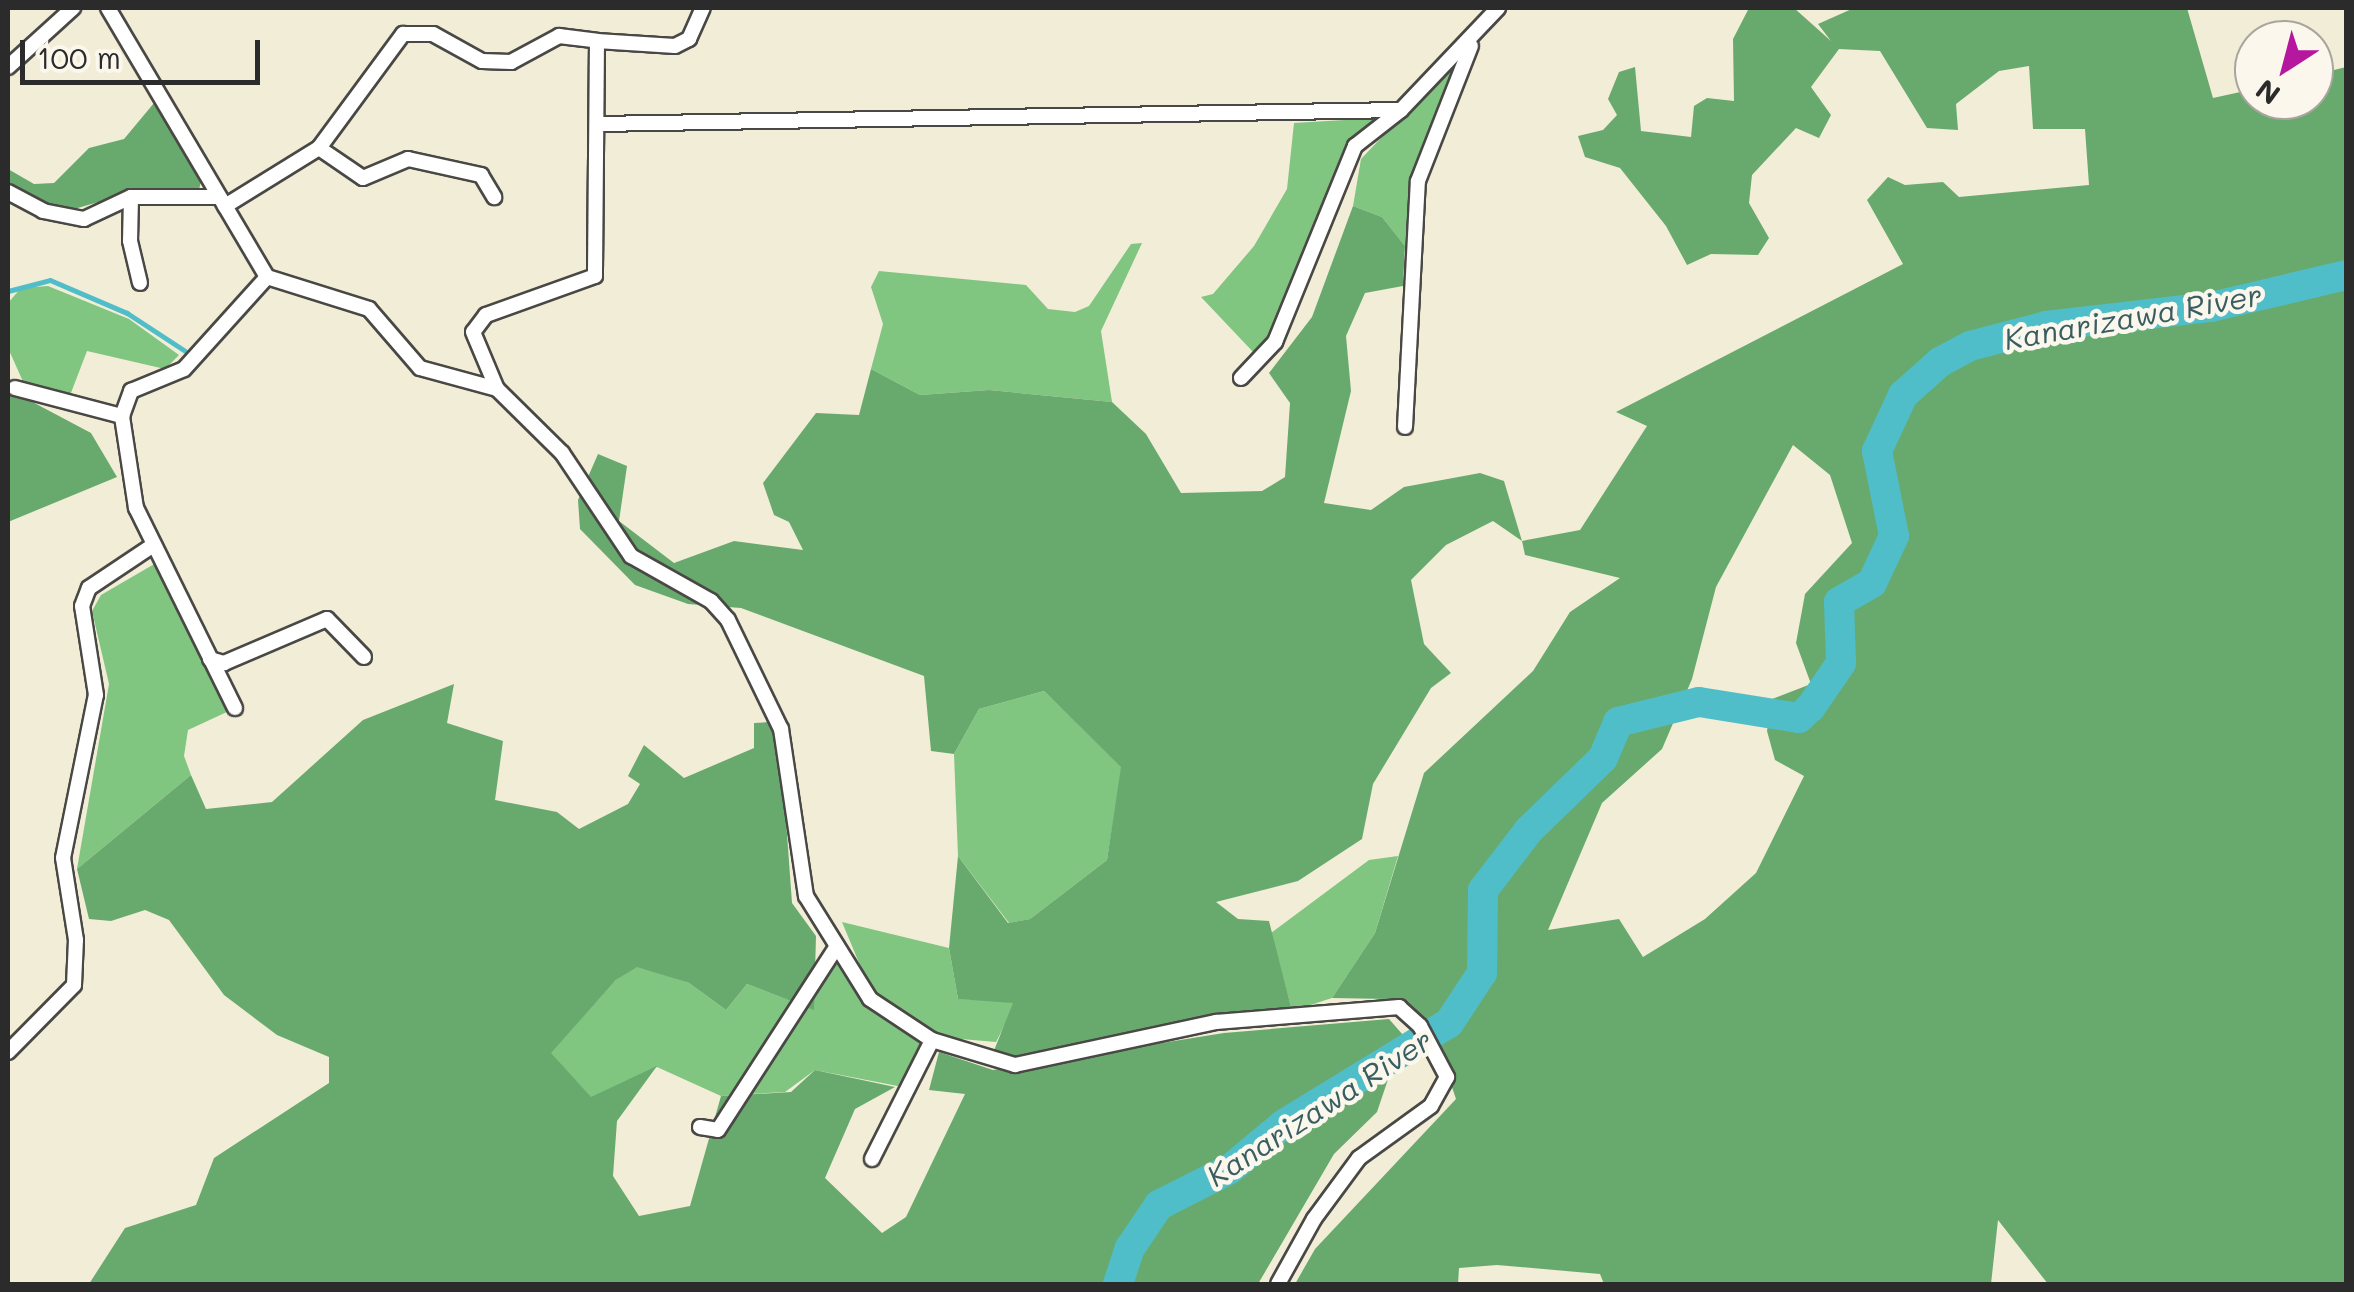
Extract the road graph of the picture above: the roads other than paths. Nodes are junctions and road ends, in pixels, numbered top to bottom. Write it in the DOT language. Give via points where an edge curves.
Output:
graph roads {
  1 [pos="73,8"];
  2 [pos="108,8"];
  3 [pos="702,8"];
  4 [pos="1498,8"];
  5 [pos="1475,36"];
  6 [pos="597,41"];
  7 [pos="8,67"];
  8 [pos="1401,110"];
  9 [pos="598,124"];
  10 [pos="319,148"];
  11 [pos="8,192"];
  12 [pos="131,196"];
  13 [pos="494,197"];
  14 [pos="222,201"];
  15 [pos="268,277"];
  16 [pos="140,283"];
  17 [pos="1240,378"];
  18 [pos="15,388"];
  19 [pos="496,389"];
  20 [pos="122,416"];
  21 [pos="1405,428"];
  22 [pos="152,546"];
  23 [pos="364,656"];
  24 [pos="210,659"];
  25 [pos="235,708"];
  26 [pos="837,946"];
  27 [pos="932,1040"];
  28 [pos="8,1052"];
  29 [pos="700,1127"];
  30 [pos="872,1159"];
  31 [pos="1278,1284"];
  1 -- 7 [label="street"];
  2 -- 14 [label="street"];
  3 -- 6 [label="street" via="689,39 675,46"];
  4 -- 5 [label="street"];
  5 -- 8 [label="street"];
  5 -- 21 [label="street" via="1418,181"];
  6 -- 9 [label="street"];
  6 -- 10 [label="street" via="559,36 511,62 482,61 432,34 404,34"];
  8 -- 9 [label="street"];
  8 -- 17 [label="street" via="1355,146 1276,342"];
  9 -- 19 [label="street" via="595,276 486,314 473,332"];
  10 -- 13 [label="street" via="363,178 408,159 481,175"];
  10 -- 14 [label="street"];
  11 -- 12 [label="street" via="43,211 84,219"];
  12 -- 14 [label="street"];
  12 -- 16 [label="street" via="130,241"];
  14 -- 15 [label="street"];
  15 -- 19 [label="street" via="368,309 420,368"];
  15 -- 20 [label="street" via="184,369 131,390"];
  18 -- 20 [label="street"];
  19 -- 26 [label="street" via="562,453 631,556 712,601 728,620 781,729 796,859 806,896"];
  20 -- 22 [label="street" via="136,508"];
  22 -- 24 [label="street"];
  22 -- 28 [label="street" via="90,588 82,606 96,695 63,858 76,940 74,985"];
  23 -- 24 [label="street" via="327,619 224,663"];
  24 -- 25 [label="street"];
  26 -- 27 [label="street" via="870,999"];
  26 -- 29 [label="street" via="718,1130"];
  27 -- 30 [label="street"];
  27 -- 31 [label="street" via="1015,1064 1216,1022 1398,1008 1420,1026 1447,1076 1432,1106 1359,1158"];
}
